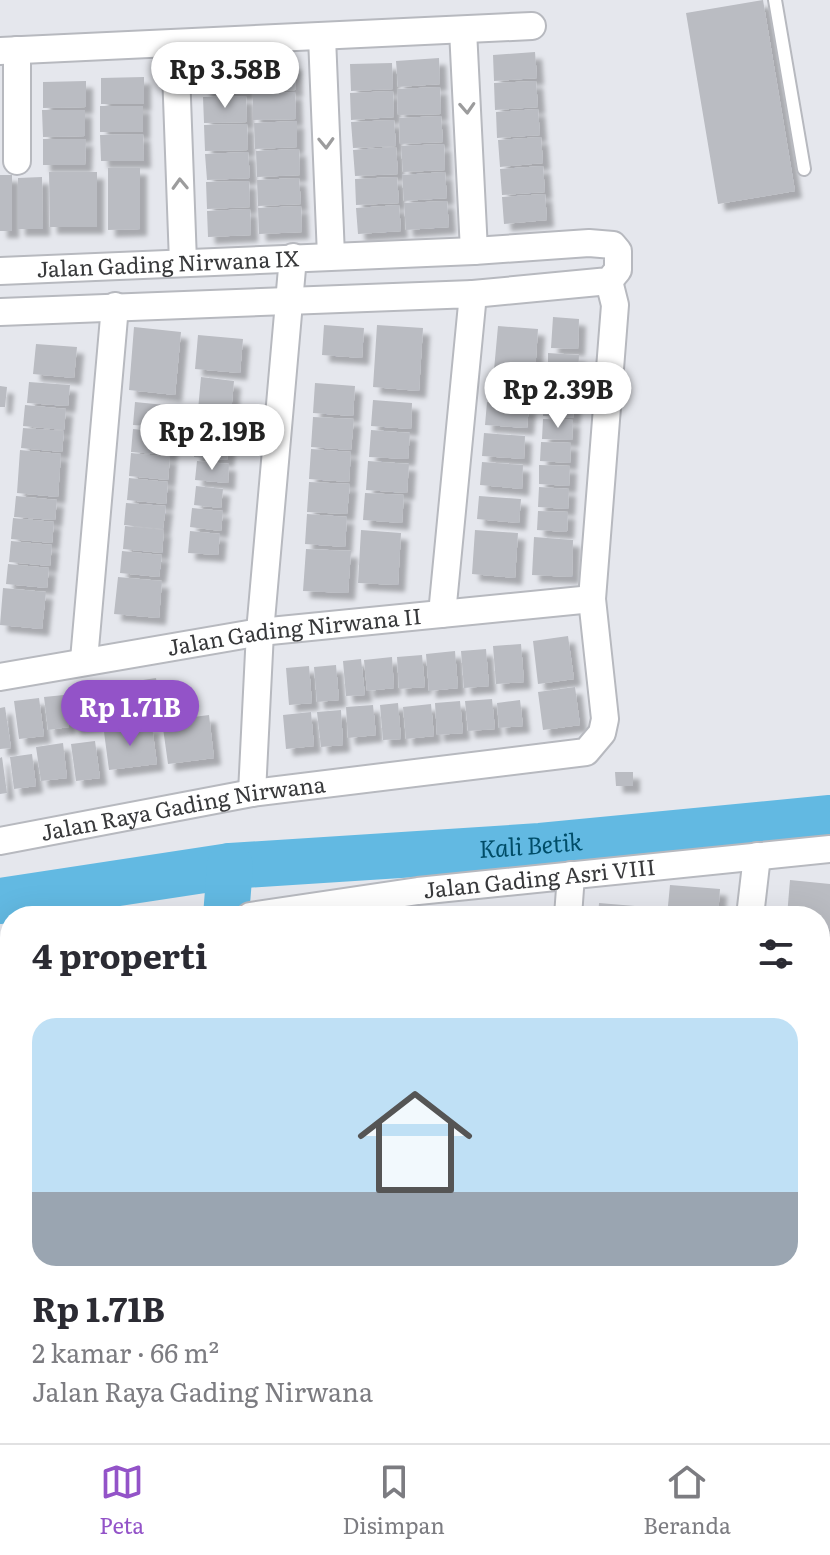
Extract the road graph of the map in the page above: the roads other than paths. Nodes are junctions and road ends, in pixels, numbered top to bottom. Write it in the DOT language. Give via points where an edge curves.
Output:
graph roads {
  1 [pos="775,0"];
  2 [pos="532,26"];
  3 [pos="463,30"];
  4 [pos="322,37"];
  5 [pos="175,44"];
  6 [pos="9,51"];
  7 [pos="17,161"];
  8 [pos="804,169"];
  9 [pos="474,251"];
  10 [pos="331,256"];
  11 [pos="293,257"];
  12 [pos="183,262"];
  13 [pos="0,271"];
  14 [pos="609,281"];
  15 [pos="473,294"];
  16 [pos="289,300"];
  17 [pos="115,306"];
  18 [pos="0,312"];
  19 [pos="592,599"];
  20 [pos="442,614"];
  21 [pos="260,632"];
  22 [pos="84,660"];
  23 [pos="0,677"];
  24 [pos="252,793"];
  25 [pos="0,841"];
  26 [pos="830,849"];
  27 [pos="757,856"];
  28 [pos="571,875"];
  29 [pos="316,906"];
  30 [pos="569,906"];
  31 [pos="751,906"];
  1 -- 8 [label="lane"];
  2 -- 3 [label="street"];
  3 -- 4 [label="street"];
  3 -- 9 [label="street, one-way"];
  4 -- 5 [label="street"];
  4 -- 10 [label="street, one-way"];
  5 -- 6 [label="street"];
  12 -- 5 [label="street, one-way"];
  6 -- 7 [label="street"];
  9 -- 10 [label="street"];
  9 -- 14 [label="street" via="607,243 618,251 619,261"];
  10 -- 11 [label="street"];
  11 -- 12 [label="street, Jalan Gading Nirwana IX"];
  11 -- 16 [label="street, Jalan Gading Nirwana IX"];
  12 -- 13 [label="street, Jalan Gading Nirwana IX"];
  14 -- 15 [label="street"];
  14 -- 19 [label="street" via="615,305"];
  15 -- 16 [label="street"];
  15 -- 20 [label="street"];
  16 -- 17 [label="street, Jalan Gading Nirwana IX"];
  16 -- 21 [label="street"];
  17 -- 18 [label="street, Jalan Gading Nirwana IX"];
  17 -- 22 [label="street"];
  19 -- 20 [label="street, Jalan Gading Nirwana II"];
  19 -- 24 [label="street, Jalan Raya Gading Nirwana" via="605,719 602,733 586,752"];
  20 -- 21 [label="street, Jalan Gading Nirwana II"];
  21 -- 22 [label="street, Jalan Gading Nirwana II"];
  21 -- 24 [label="street"];
  22 -- 23 [label="street, Jalan Gading Nirwana II"];
  24 -- 25 [label="street, Jalan Raya Gading Nirwana"];
  26 -- 27 [label="street, Jalan Gading Asri VIII"];
  27 -- 28 [label="street, Jalan Gading Asri VIII"];
  27 -- 31 [label="street"];
  28 -- 29 [label="street, Jalan Gading Asri VIII"];
  28 -- 30 [label="street"];
}
